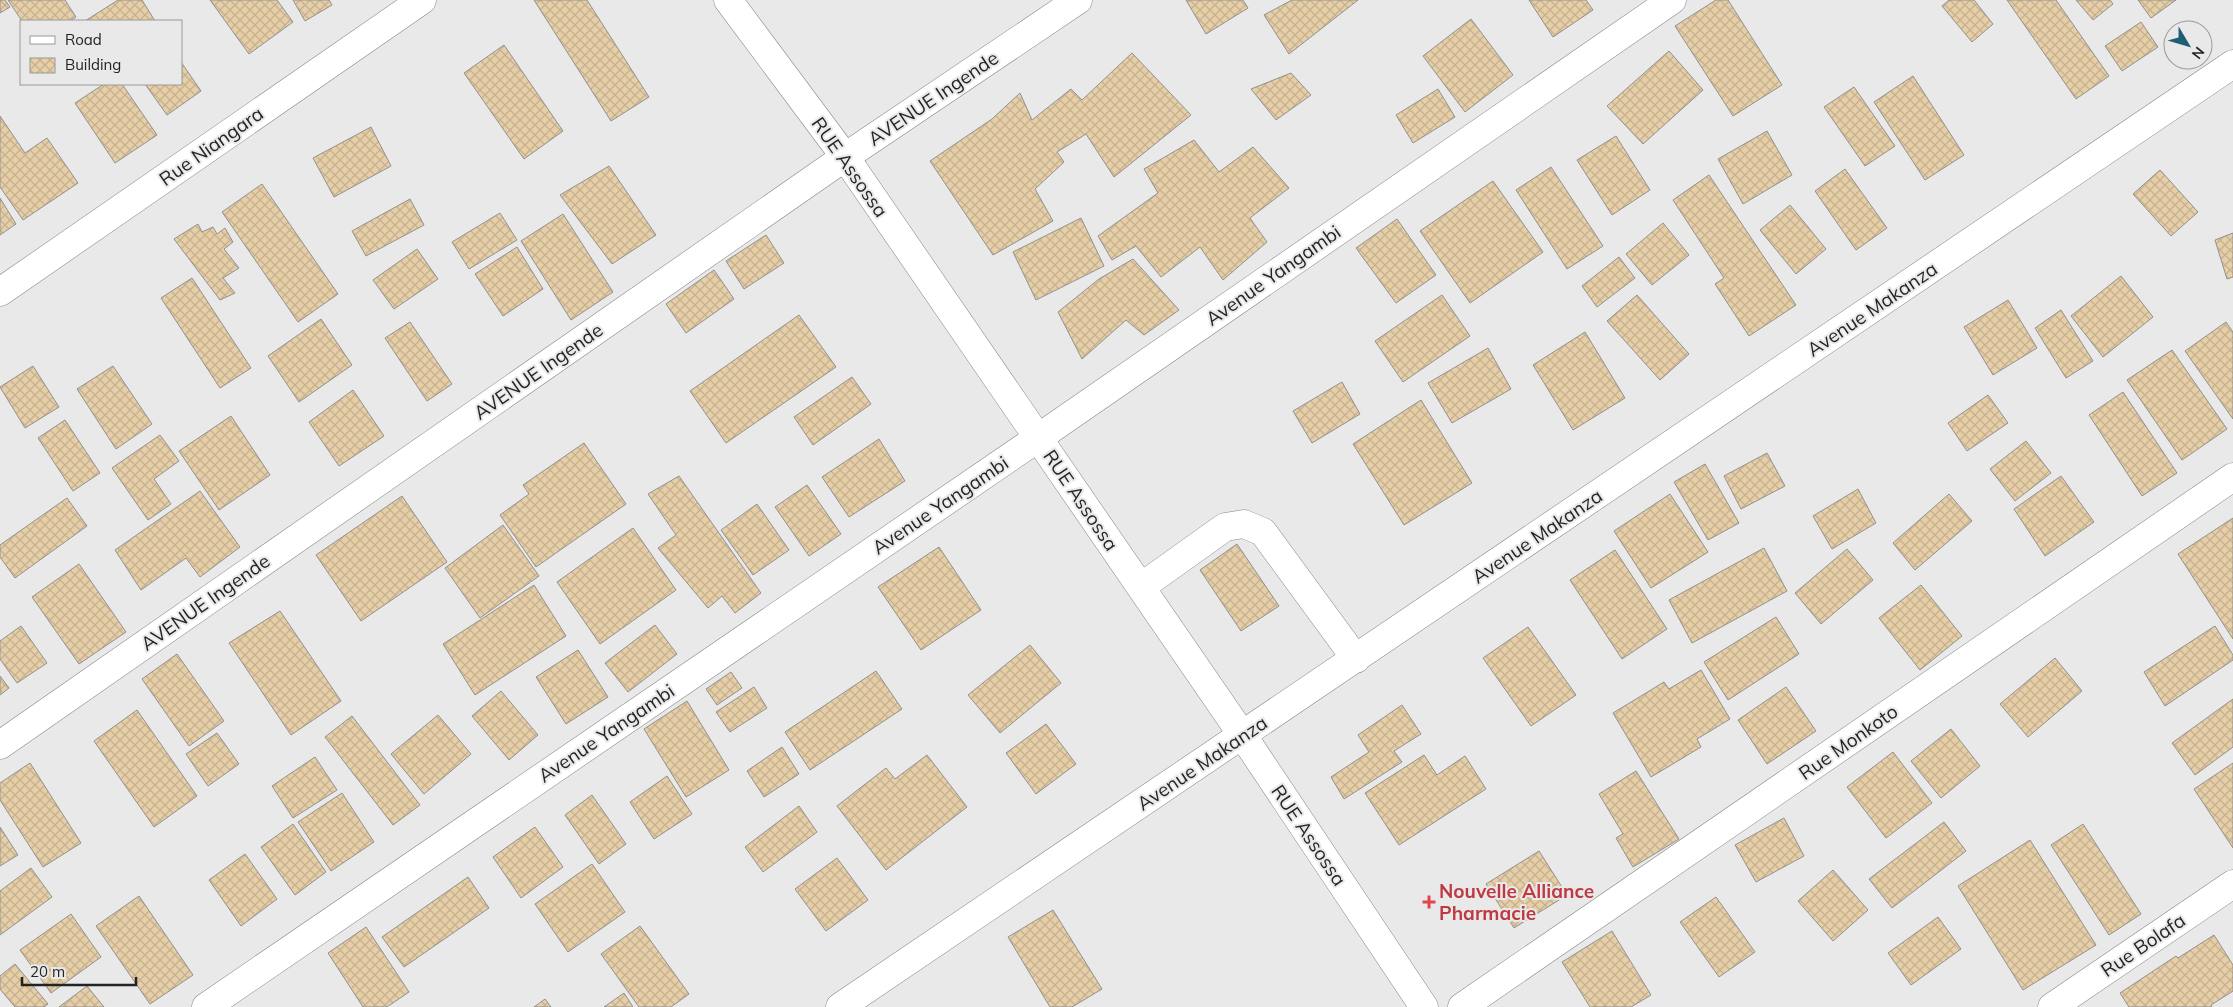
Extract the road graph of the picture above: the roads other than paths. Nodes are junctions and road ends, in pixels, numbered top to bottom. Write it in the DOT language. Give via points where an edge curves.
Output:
graph roads {
  1 [pos="422,0"];
  2 [pos="728,0"];
  3 [pos="1078,0"];
  4 [pos="1672,0"];
  5 [pos="2233,64"];
  6 [pos="845,158"];
  7 [pos="0,292"];
  8 [pos="1038,438"];
  9 [pos="2233,477"];
  10 [pos="1141,587"];
  11 [pos="1356,659"];
  12 [pos="1243,736"];
  13 [pos="0,745"];
  14 [pos="2233,884"];
  15 [pos="206,1007"];
  16 [pos="840,1007"];
  17 [pos="1424,1007"];
  18 [pos="1462,1007"];
  19 [pos="2052,1007"];
  1 -- 7 [label="street, Rue Niangara"];
  2 -- 6 [label="street, RUE Assossa"];
  3 -- 6 [label="street, AVENUE Ingende"];
  4 -- 8 [label="street, Avenue Yangambi"];
  5 -- 11 [label="street, Avenue Makanza"];
  6 -- 8 [label="street, RUE Assossa"];
  6 -- 13 [label="street, AVENUE Ingende"];
  8 -- 10 [label="street, RUE Assossa"];
  8 -- 15 [label="street, Avenue Yangambi"];
  9 -- 18 [label="street, Rue Monkoto"];
  10 -- 11 [label="street" via="1225,527 1244,524 1263,532"];
  10 -- 12 [label="street, RUE Assossa"];
  11 -- 12 [label="street, Avenue Makanza"];
  12 -- 16 [label="street, Avenue Makanza"];
  12 -- 17 [label="street, RUE Assossa"];
  14 -- 19 [label="street, Rue Bolafa"];
}
